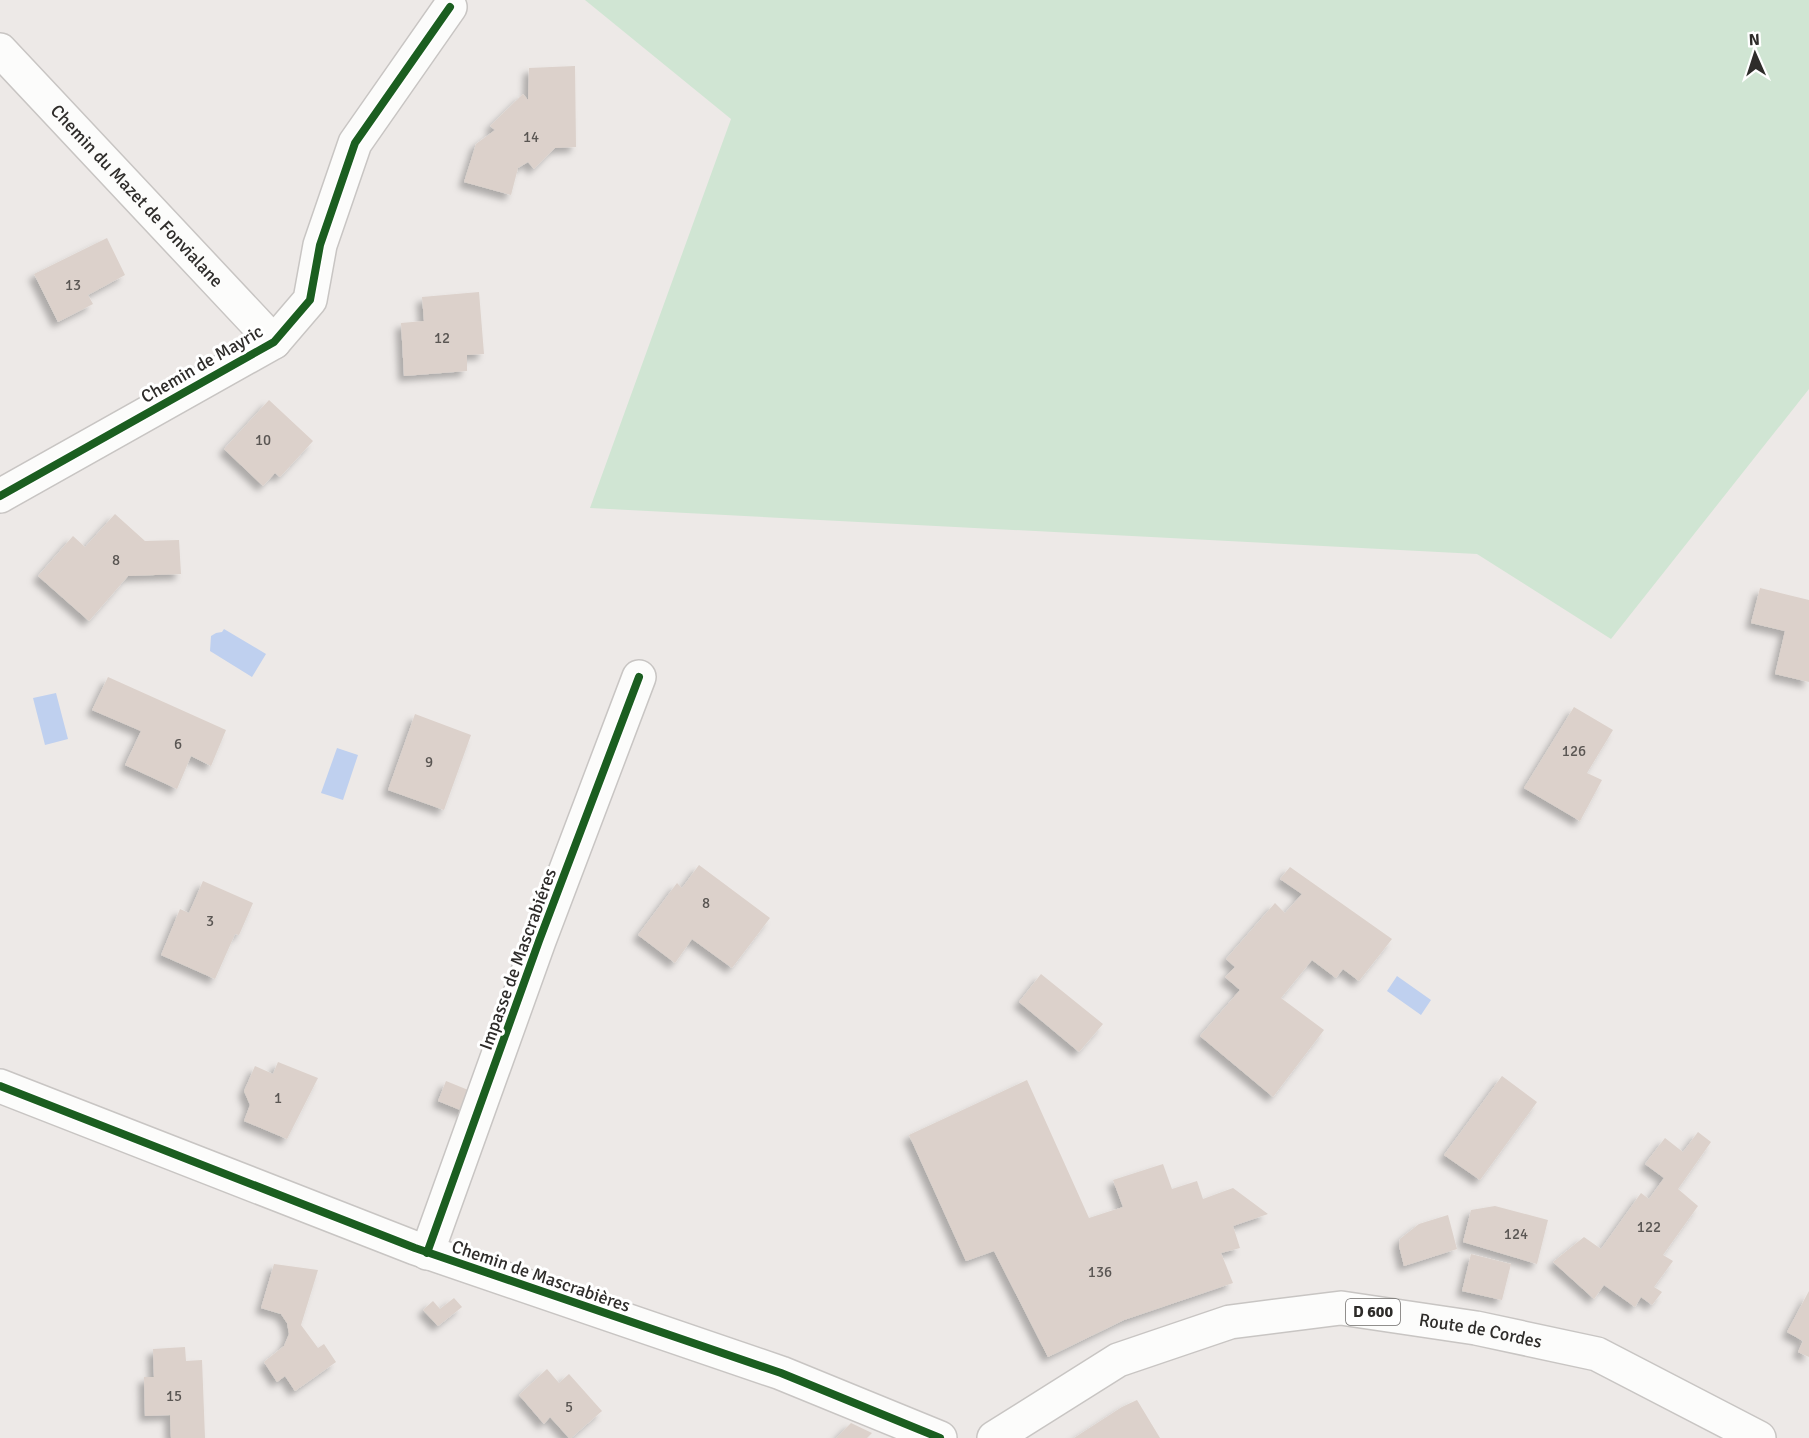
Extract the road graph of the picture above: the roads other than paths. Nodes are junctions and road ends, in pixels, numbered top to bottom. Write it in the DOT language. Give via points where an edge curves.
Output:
graph roads {
  1 [pos="450,8"];
  2 [pos="0,50"];
  3 [pos="274,342"];
  4 [pos="0,496"];
  5 [pos="639,677"];
  6 [pos="0,1086"];
  7 [pos="427,1253"];
  8 [pos="940,1438"];
  9 [pos="994,1438"];
  10 [pos="1759,1438"];
  1 -- 3 [label="street, Chemin de Mayric" via="355,143 320,245 310,300"];
  2 -- 3 [label="street, Chemin du Mazet de Fonvialane"];
  3 -- 4 [label="street, Chemin de Mayric"];
  5 -- 7 [label="street, Impasse de Mascrabiéres"];
  6 -- 7 [label="street, Chemin de Mascrabières"];
  7 -- 8 [label="street, Chemin de Mascrabières" via="781,1373"];
  9 -- 10 [label="street, Route de Cordes / D 600" via="1118,1360 1230,1322 1341,1308 1476,1328 1597,1354"];
}
